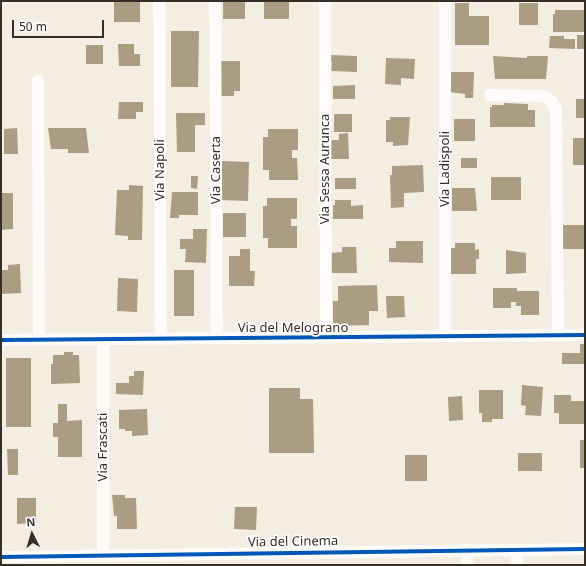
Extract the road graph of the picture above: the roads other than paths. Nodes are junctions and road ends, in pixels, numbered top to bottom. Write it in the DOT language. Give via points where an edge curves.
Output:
graph roads {
  1 [pos="159,1"];
  2 [pos="215,1"];
  3 [pos="325,1"];
  4 [pos="445,1"];
  5 [pos="38,81"];
  6 [pos="490,96"];
  7 [pos="585,335"];
  8 [pos="446,336"];
  9 [pos="558,336"];
  10 [pos="217,338"];
  11 [pos="326,338"];
  12 [pos="103,339"];
  13 [pos="161,339"];
  14 [pos="1,340"];
  15 [pos="39,340"];
  16 [pos="585,549"];
  17 [pos="467,550"];
  18 [pos="517,550"];
  19 [pos="103,555"];
  20 [pos="1,557"];
  21 [pos="467,565"];
  22 [pos="517,565"];
  1 -- 13 [label="street, Via Napoli"];
  2 -- 10 [label="street, Via Caserta"];
  3 -- 11 [label="street, Via Sessa Aurunca"];
  4 -- 8 [label="street, Via Ladispoli"];
  5 -- 15 [label="street"];
  6 -- 9 [label="street" via="543,96 551,101 556,109"];
  7 -- 9 [label="street, Via del Melograno"];
  8 -- 9 [label="street, Via del Melograno"];
  8 -- 11 [label="street, Via del Melograno"];
  10 -- 11 [label="street, Via del Melograno"];
  10 -- 13 [label="street, Via del Melograno"];
  12 -- 13 [label="street, Via del Melograno"];
  12 -- 15 [label="street, Via del Melograno"];
  12 -- 19 [label="street, Via Frascati"];
  14 -- 15 [label="street, Via del Melograno"];
  16 -- 18 [label="street, Via del Cinema"];
  17 -- 18 [label="street, Via del Cinema"];
  17 -- 19 [label="street, Via del Cinema"];
  17 -- 21 [label="street"];
  18 -- 22 [label="street"];
  19 -- 20 [label="street, Via del Cinema"];
}
